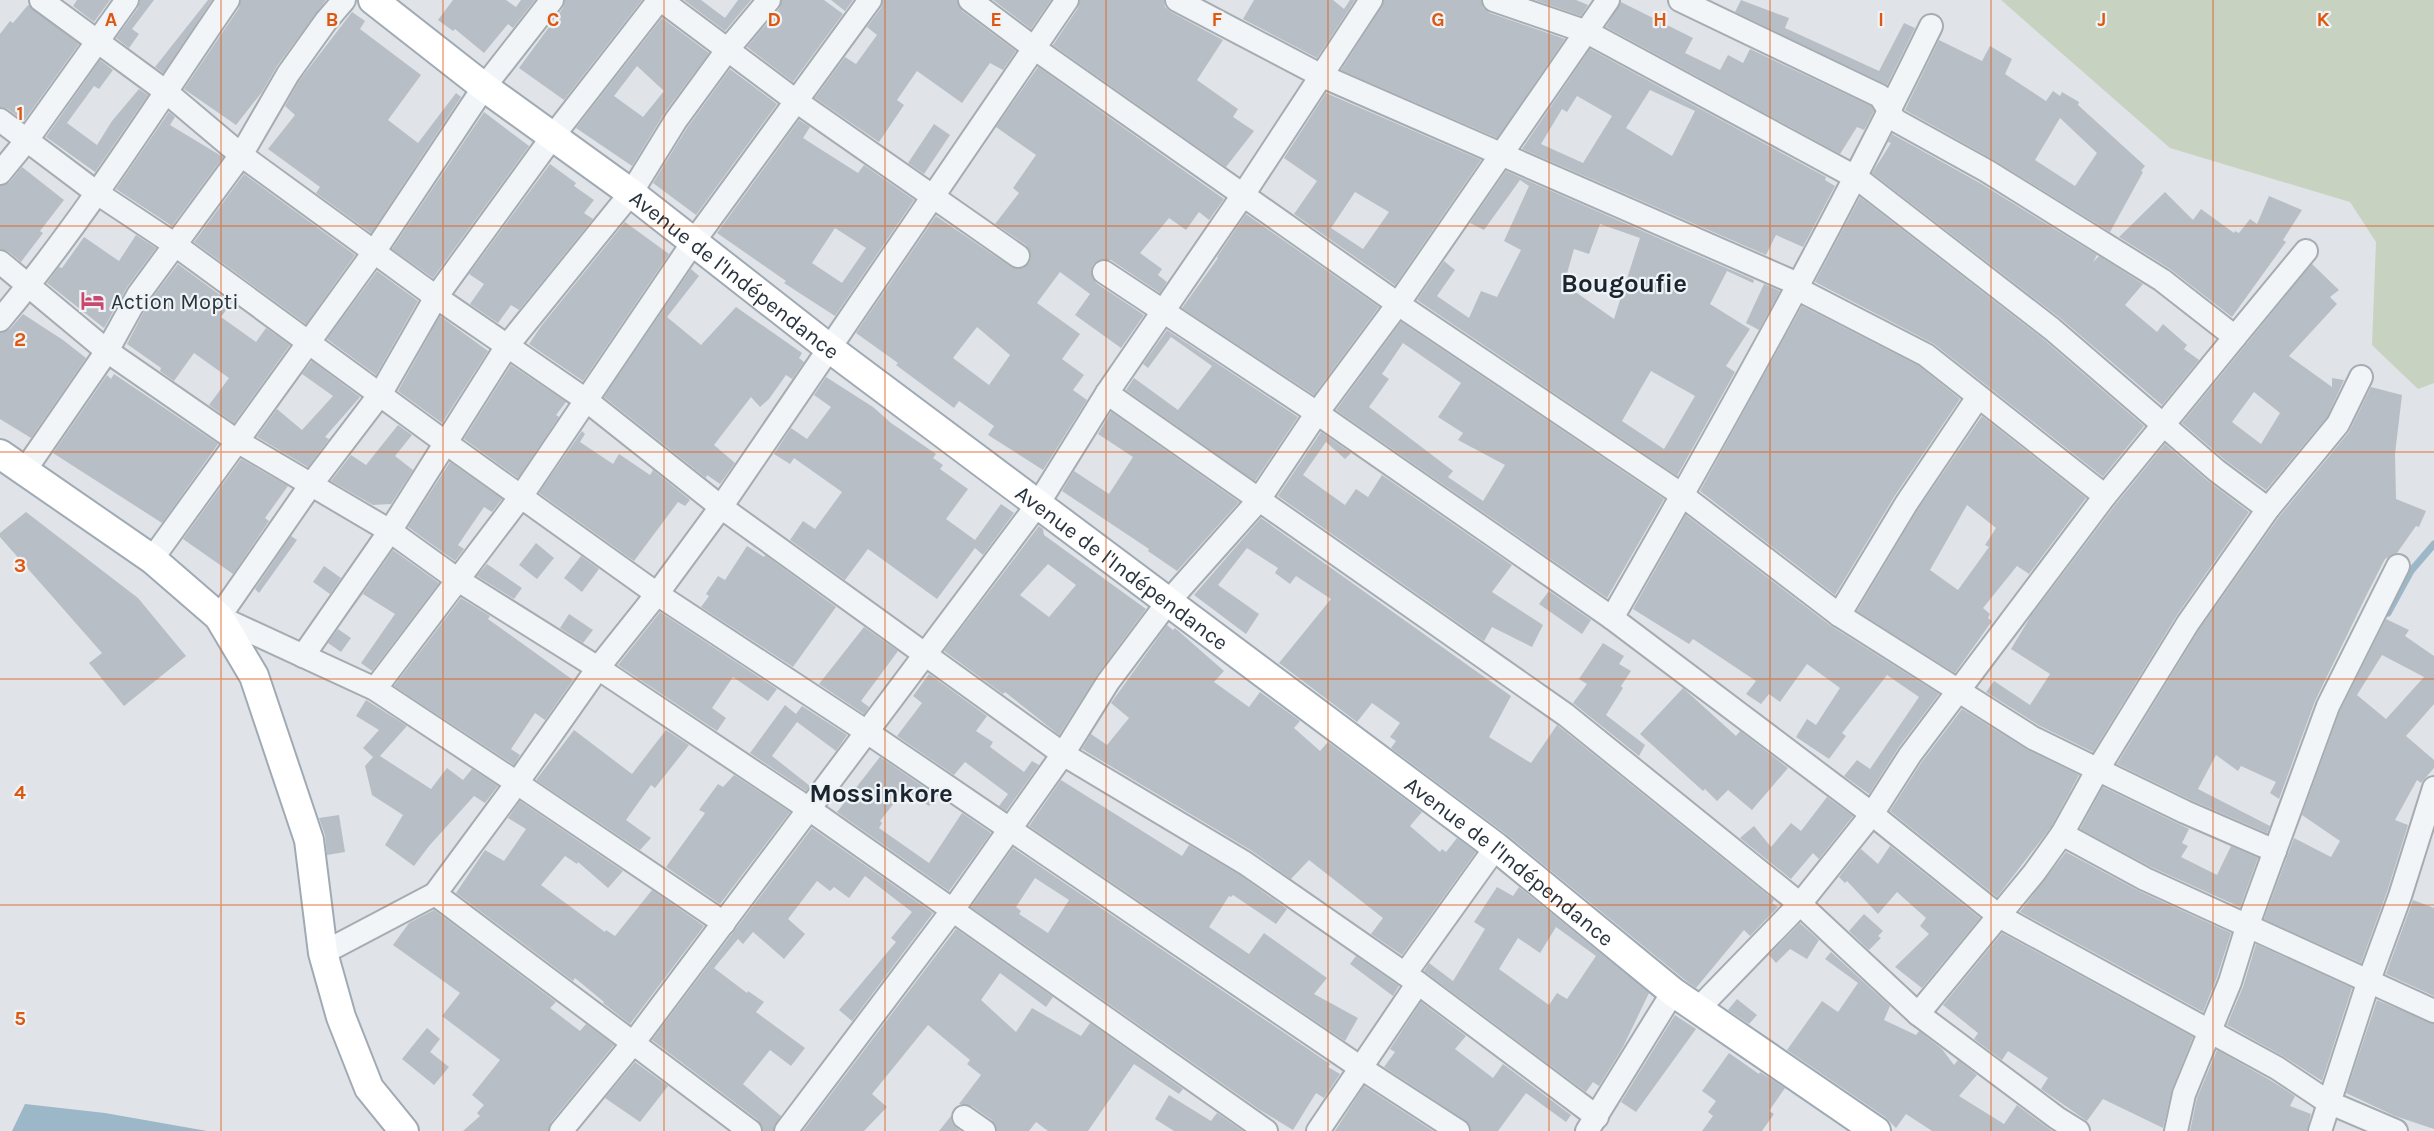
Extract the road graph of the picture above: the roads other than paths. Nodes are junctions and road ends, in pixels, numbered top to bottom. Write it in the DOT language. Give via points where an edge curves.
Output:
graph roads {
  1 [pos="41,0"];
  2 [pos="127,0"];
  3 [pos="228,0"];
  4 [pos="344,0"];
  5 [pos="373,0"];
  6 [pos="552,0"];
  7 [pos="660,0"];
  8 [pos="769,0"];
  9 [pos="870,0"];
  10 [pos="970,0"];
  11 [pos="1067,0"];
  12 [pos="1177,0"];
  13 [pos="1371,0"];
  14 [pos="1494,0"];
  15 [pos="1608,0"];
  16 [pos="1680,0"];
  17 [pos="1931,26"];
  18 [pos="1587,32"];
  19 [pos="99,41"];
  20 [pos="1034,48"];
  21 [pos="728,49"];
  22 [pos="1320,75"];
  23 [pos="484,87"];
  24 [pos="165,91"];
  25 [pos="796,101"];
  26 [pos="1890,110"];
  27 [pos="0,120"];
  28 [pos="553,136"];
  29 [pos="27,140"];
  30 [pos="241,155"];
  31 [pos="1502,155"];
  32 [pos="0,173"];
  33 [pos="1857,178"];
  34 [pos="97,193"];
  35 [pos="632,193"];
  36 [pos="1243,195"];
  37 [pos="934,197"];
  38 [pos="694,241"];
  39 [pos="174,244"];
  40 [pos="2306,251"];
  41 [pos="374,252"];
  42 [pos="1018,256"];
  43 [pos="0,262"];
  44 [pos="1104,272"];
  45 [pos="29,285"];
  46 [pos="1796,288"];
  47 [pos="436,297"];
  48 [pos="1398,304"];
  49 [pos="1162,311"];
  50 [pos="0,320"];
  51 [pos="2235,337"];
  52 [pos="309,342"];
  53 [pos="507,346"];
  54 [pos="829,348"];
  55 [pos="107,351"];
  56 [pos="2361,377"];
  57 [pos="381,393"];
  58 [pos="1107,393"];
  59 [pos="1978,397"];
  60 [pos="586,400"];
  61 [pos="1317,412"];
  62 [pos="2164,425"];
  63 [pos="237,441"];
  64 [pos="446,443"];
  65 [pos="0,454"];
  66 [pos="25,470"];
  67 [pos="310,486"];
  68 [pos="522,495"];
  69 [pos="1682,495"];
  70 [pos="2105,496"];
  71 [pos="1258,501"];
  72 [pos="1038,504"];
  73 [pos="721,507"];
  74 [pos="2268,509"];
  75 [pos="390,531"];
  76 [pos="152,559"];
  77 [pos="2398,566"];
  78 [pos="458,580"];
  79 [pos="657,594"];
  80 [pos="1168,602"];
  81 [pos="1839,615"];
  82 [pos="219,617"];
  83 [pos="1612,618"];
  84 [pos="925,655"];
  85 [pos="303,656"];
  86 [pos="598,668"];
  87 [pos="375,689"];
  88 [pos="1958,692"];
  89 [pos="867,732"];
  90 [pos="1063,754"];
  91 [pos="2098,769"];
  92 [pos="517,783"];
  93 [pos="2434,788"];
  94 [pos="809,809"];
  95 [pos="1872,814"];
  96 [pos="1010,830"];
  97 [pos="2062,834"];
  98 [pos="1496,847"];
  99 [pos="2275,851"];
  100 [pos="435,894"];
  101 [pos="1800,904"];
  102 [pos="952,911"];
  103 [pos="1999,916"];
  104 [pos="724,923"];
  105 [pos="2247,927"];
  106 [pos="323,953"];
  107 [pos="1412,979"];
  108 [pos="2368,982"];
  109 [pos="1673,992"];
  110 [pos="1698,1009"];
  111 [pos="2434,1011"];
  112 [pos="1918,1014"];
  113 [pos="2211,1032"];
  114 [pos="634,1042"];
  115 [pos="1361,1068"];
  116 [pos="2328,1102"];
  117 [pos="964,1117"];
  118 [pos="1592,1124"];
  119 [pos="404,1131"];
  120 [pos="561,1131"];
  121 [pos="750,1131"];
  122 [pos="786,1131"];
  123 [pos="984,1131"];
  124 [pos="1266,1131"];
  125 [pos="1318,1131"];
  126 [pos="1458,1131"];
  127 [pos="1876,1131"];
  128 [pos="2078,1131"];
  129 [pos="2176,1131"];
  130 [pos="2320,1131"];
  131 [pos="2396,1131"];
  1 -- 19 [label="street"];
  2 -- 19 [label="street"];
  3 -- 24 [label="street"];
  4 -- 30 [label="street" via="288,74"];
  5 -- 23 [label="main road, Avenue de l'Indépendance"];
  6 -- 23 [label="street"];
  7 -- 21 [label="street"];
  7 -- 28 [label="street"];
  8 -- 21 [label="street"];
  9 -- 25 [label="street"];
  10 -- 20 [label="street"];
  11 -- 20 [label="street"];
  12 -- 22 [label="street"];
  13 -- 22 [label="street"];
  14 -- 18 [label="street"];
  15 -- 18 [label="street"];
  16 -- 26 [label="street" via="1880,96"];
  17 -- 26 [label="street"];
  18 -- 31 [label="street"];
  18 -- 33 [label="street"];
  19 -- 24 [label="street"];
  19 -- 29 [label="street"];
  20 -- 36 [label="street"];
  20 -- 37 [label="street"];
  21 -- 25 [label="street"];
  21 -- 35 [label="street" via="676,120"];
  22 -- 31 [label="street"];
  22 -- 36 [label="street"];
  23 -- 28 [label="main road, Avenue de l'Indépendance"];
  23 -- 41 [label="street"];
  24 -- 30 [label="street"];
  24 -- 34 [label="street"];
  25 -- 37 [label="street"];
  25 -- 38 [label="street"];
  26 -- 33 [label="street"];
  26 -- 51 [label="street" via="1895,120 1987,171 2162,279"];
  27 -- 29 [label="street"];
  28 -- 35 [label="main road, Avenue de l'Indépendance"];
  28 -- 47 [label="street"];
  29 -- 32 [label="street"];
  29 -- 34 [label="street"];
  30 -- 39 [label="street"];
  30 -- 41 [label="street"];
  31 -- 46 [label="street" via="1791,281"];
  31 -- 48 [label="street"];
  33 -- 46 [label="street"];
  33 -- 62 [label="street" via="2052,329"];
  34 -- 39 [label="street"];
  34 -- 45 [label="street"];
  35 -- 38 [label="main road, Avenue de l'Indépendance"];
  35 -- 53 [label="street"];
  36 -- 48 [label="street"];
  36 -- 49 [label="street"];
  37 -- 42 [label="street"];
  37 -- 54 [label="street"];
  38 -- 54 [label="main road, Avenue de l'Indépendance"];
  38 -- 60 [label="street"];
  39 -- 52 [label="street"];
  39 -- 55 [label="street" via="138,295"];
  40 -- 51 [label="street"];
  41 -- 47 [label="street"];
  41 -- 52 [label="street"];
  43 -- 45 [label="street"];
  44 -- 49 [label="street"];
  45 -- 50 [label="street"];
  45 -- 55 [label="street"];
  46 -- 59 [label="street" via="1926,355"];
  46 -- 69 [label="street"];
  47 -- 53 [label="street"];
  47 -- 57 [label="street"];
  48 -- 61 [label="street"];
  48 -- 69 [label="street"];
  49 -- 58 [label="street"];
  49 -- 61 [label="street"];
  51 -- 62 [label="street"];
  52 -- 57 [label="street"];
  52 -- 63 [label="street"];
  53 -- 60 [label="street"];
  53 -- 64 [label="street"];
  54 -- 72 [label="main road, Avenue de l'Indépendance"];
  54 -- 73 [label="street"];
  55 -- 63 [label="street"];
  55 -- 66 [label="street"];
  56 -- 74 [label="street" via="2338,424"];
  57 -- 64 [label="street"];
  57 -- 67 [label="street"];
  58 -- 71 [label="street"];
  58 -- 72 [label="street"];
  59 -- 70 [label="street"];
  59 -- 81 [label="street" via="1906,504"];
  60 -- 68 [label="street"];
  60 -- 73 [label="street"];
  61 -- 71 [label="street"];
  61 -- 83 [label="street"];
  62 -- 70 [label="street"];
  62 -- 74 [label="street"];
  63 -- 67 [label="street"];
  63 -- 76 [label="street"];
  64 -- 68 [label="street"];
  64 -- 75 [label="street"];
  65 -- 66 [label="main road"];
  66 -- 76 [label="main road"];
  67 -- 75 [label="street"];
  67 -- 82 [label="street"];
  68 -- 78 [label="street"];
  68 -- 79 [label="street"];
  69 -- 81 [label="street"];
  69 -- 83 [label="street"];
  70 -- 88 [label="street"];
  71 -- 80 [label="street"];
  71 -- 101 [label="street" via="1566,715"];
  72 -- 80 [label="main road, Avenue de l'Indépendance"];
  72 -- 84 [label="street"];
  73 -- 79 [label="street"];
  73 -- 84 [label="street"];
  74 -- 91 [label="street" via="2188,623"];
  75 -- 78 [label="street"];
  75 -- 85 [label="street"];
  76 -- 82 [label="main road"];
  77 -- 99 [label="street" via="2328,706"];
  78 -- 86 [label="street"];
  78 -- 87 [label="street"];
  79 -- 86 [label="street"];
  79 -- 89 [label="street"];
  80 -- 90 [label="street" via="1108,682"];
  80 -- 98 [label="main road, Avenue de l'Indépendance"];
  81 -- 88 [label="street"];
  82 -- 85 [label="street"];
  82 -- 106 [label="main road" via="254,676 309,840"];
  83 -- 95 [label="street"];
  84 -- 89 [label="street"];
  84 -- 90 [label="street"];
  85 -- 87 [label="street"];
  86 -- 92 [label="street"];
  86 -- 94 [label="street"];
  87 -- 92 [label="street"];
  88 -- 91 [label="street" via="2033,738"];
  88 -- 95 [label="street"];
  89 -- 94 [label="street"];
  89 -- 96 [label="street"];
  90 -- 96 [label="street"];
  90 -- 107 [label="street" via="1245,863"];
  91 -- 97 [label="street"];
  91 -- 99 [label="street"];
  92 -- 100 [label="street"];
  92 -- 104 [label="street"];
  93 -- 108 [label="street"];
  94 -- 102 [label="street"];
  94 -- 104 [label="street"];
  95 -- 101 [label="street"];
  95 -- 103 [label="street"];
  96 -- 102 [label="street"];
  96 -- 115 [label="street"];
  97 -- 103 [label="street"];
  97 -- 105 [label="street"];
  98 -- 107 [label="street"];
  98 -- 109 [label="main road, Avenue de l'Indépendance"];
  99 -- 105 [label="street"];
  100 -- 106 [label="street"];
  100 -- 114 [label="street"];
  101 -- 110 [label="street"];
  101 -- 112 [label="street"];
  102 -- 122 [label="street"];
  102 -- 124 [label="street"];
  103 -- 112 [label="street"];
  103 -- 113 [label="street"];
  104 -- 114 [label="street"];
  105 -- 108 [label="street"];
  105 -- 113 [label="street"];
  106 -- 119 [label="main road" via="341,1017 369,1088"];
  107 -- 115 [label="street"];
  107 -- 118 [label="street"];
  108 -- 111 [label="street"];
  108 -- 116 [label="street"];
  109 -- 110 [label="main road, Avenue de l'Indépendance"];
  109 -- 118 [label="street"];
  110 -- 127 [label="main road, Avenue de l'Indépendance"];
  112 -- 128 [label="street"];
  113 -- 116 [label="street"];
  113 -- 129 [label="street" via="2184,1094"];
  114 -- 120 [label="street"];
  114 -- 121 [label="street"];
  115 -- 125 [label="street"];
  115 -- 126 [label="street"];
  116 -- 130 [label="street"];
  116 -- 131 [label="street"];
  117 -- 123 [label="street"];
}
